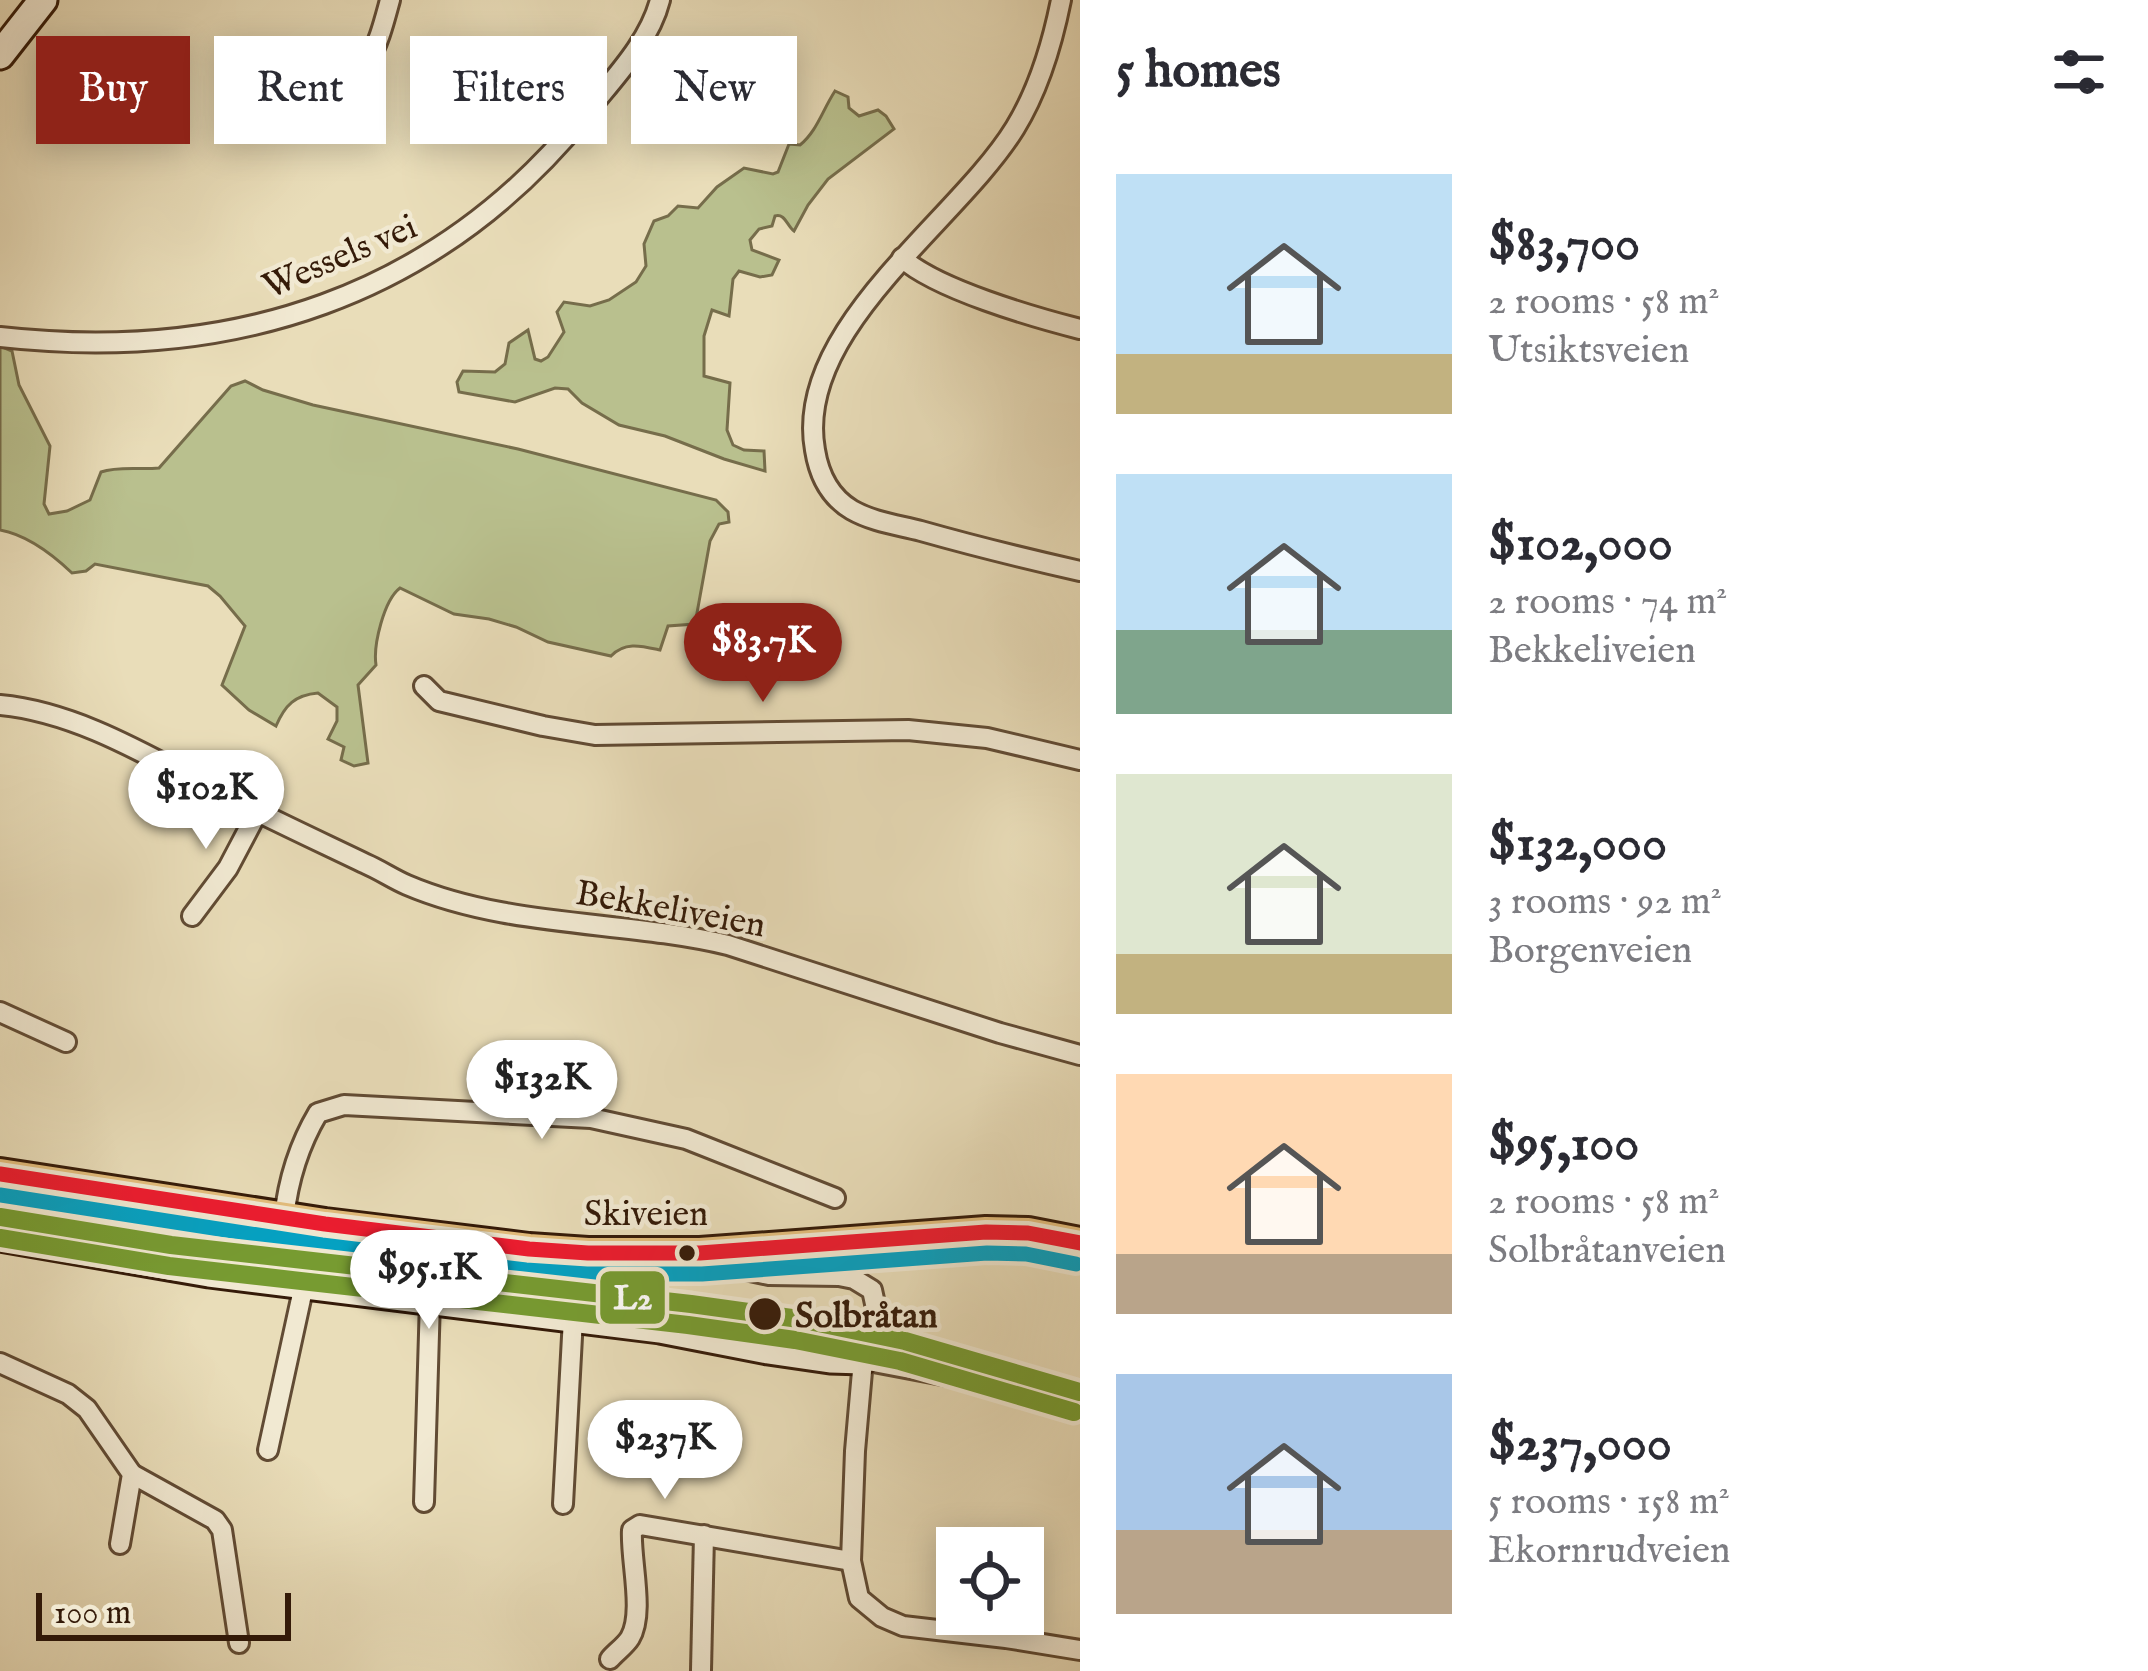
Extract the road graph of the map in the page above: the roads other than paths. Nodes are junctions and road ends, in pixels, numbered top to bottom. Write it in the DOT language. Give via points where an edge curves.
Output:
graph roads {
  1 [pos="43,0"];
  2 [pos="390,0"];
  3 [pos="660,0"];
  4 [pos="1061,0"];
  5 [pos="380,36"];
  6 [pos="0,55"];
  7 [pos="902,258"];
  8 [pos="1080,328"];
  9 [pos="0,337"];
  10 [pos="1080,571"];
  11 [pos="424,686"];
  12 [pos="0,705"];
  13 [pos="1080,759"];
  14 [pos="257,813"];
  15 [pos="192,916"];
  16 [pos="0,1012"];
  17 [pos="66,1042"];
  18 [pos="1080,1054"];
  19 [pos="0,1174"];
  20 [pos="836,1198"];
  21 [pos="284,1219"];
  22 [pos="0,1237"];
  23 [pos="1080,1243"];
  24 [pos="715,1252"];
  25 [pos="304,1285"];
  26 [pos="430,1300"];
  27 [pos="877,1312"];
  28 [pos="573,1318"];
  29 [pos="867,1350"];
  30 [pos="0,1363"];
  31 [pos="1080,1411"];
  32 [pos="268,1450"];
  33 [pos="132,1474"];
  34 [pos="424,1502"];
  35 [pos="563,1504"];
  36 [pos="704,1535"];
  37 [pos="120,1544"];
  38 [pos="851,1562"];
  39 [pos="239,1643"];
  40 [pos="1080,1651"];
  41 [pos="610,1659"];
  42 [pos="701,1670"];
  1 -- 6 [label="street"];
  2 -- 5 [label="street"];
  3 -- 9 [label="street, Wessels vei" via="624,66 530,176 401,272 298,314 196,336 98,343"];
  4 -- 7 [label="street" via="1051,48 1015,128"];
  7 -- 8 [label="street" via="919,273"];
  7 -- 10 [label="street" via="845,331 822,380 811,429 820,473 838,501 868,518"];
  11 -- 13 [label="street" via="439,701 595,735 908,730"];
  12 -- 14 [label="street, Bekkeliveien" via="81,726"];
  14 -- 15 [label="street"];
  14 -- 18 [label="street, Bekkeliveien" via="448,900 728,945"];
  16 -- 17 [label="street"];
  19 -- 21 [label="main road, Skiveien"];
  20 -- 21 [label="street" via="686,1139 591,1118 344,1105 318,1113 309,1127"];
  21 -- 24 [label="main road, Skiveien" via="543,1250"];
  22 -- 25 [label="street"];
  23 -- 24 [label="main road, Skiveien" via="986,1232"];
  24 -- 27 [label="street" via="730,1267 769,1275 854,1279 872,1289"];
  25 -- 26 [label="street"];
  25 -- 32 [label="street"];
  26 -- 28 [label="street"];
  26 -- 34 [label="street"];
  28 -- 29 [label="street" via="830,1359"];
  28 -- 35 [label="street"];
  29 -- 31 [label="street"];
  29 -- 38 [label="street"];
  30 -- 33 [label="street" via="87,1408"];
  33 -- 37 [label="street"];
  33 -- 39 [label="street" via="222,1530"];
  36 -- 38 [label="street"];
  36 -- 41 [label="street" via="632,1530 634,1627"];
  36 -- 42 [label="street"];
  38 -- 40 [label="street" via="859,1598 902,1625"];
}
